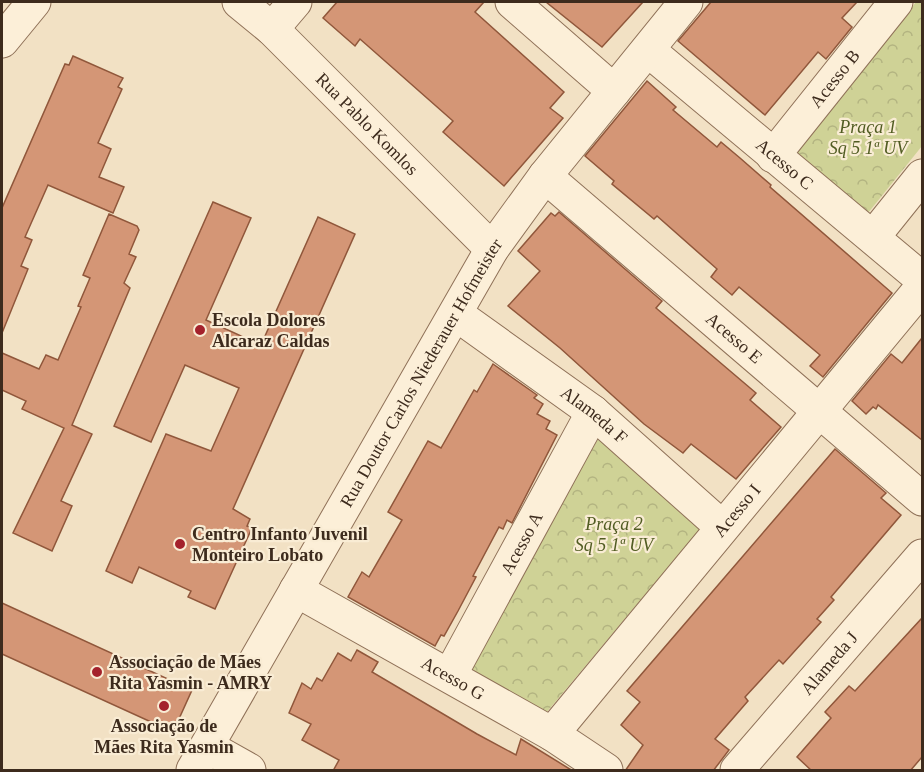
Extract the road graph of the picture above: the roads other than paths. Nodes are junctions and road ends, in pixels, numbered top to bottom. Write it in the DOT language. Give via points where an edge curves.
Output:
graph roads {
  1 [pos="34,2"];
  2 [pos="239,2"];
  3 [pos="295,2"];
  4 [pos="512,2"];
  5 [pos="686,2"];
  6 [pos="896,2"];
  7 [pos="272,29"];
  8 [pos="2,40"];
  9 [pos="648,50"];
  10 [pos="614,91"];
  11 [pos="772,156"];
  12 [pos="545,176"];
  13 [pos="922,176"];
  14 [pos="873,237"];
  15 [pos="492,249"];
  16 [pos="922,279"];
  17 [pos="922,287"];
  18 [pos="456,314"];
  19 [pos="819,410"];
  20 [pos="593,412"];
  21 [pos="922,499"];
  22 [pos="722,527"];
  23 [pos="922,556"];
  24 [pos="296,590"];
  25 [pos="450,675"];
  26 [pos="552,734"];
  27 [pos="201,759"];
  28 [pos="249,771"];
  29 [pos="606,771"];
  30 [pos="737,771"];
  1 -- 8 [label="street"];
  2 -- 7 [label="street, Rua Pablo Komlos"];
  3 -- 7 [label="street"];
  4 -- 10 [label="street"];
  5 -- 9 [label="street, Rua Doutor Carlos Niederauer Hofmeister"];
  6 -- 11 [label="street, Acesso B"];
  7 -- 15 [label="street, Rua Pablo Komlos"];
  9 -- 10 [label="street, Rua Doutor Carlos Niederauer Hofmeister"];
  9 -- 11 [label="street, Acesso C"];
  10 -- 12 [label="street, Rua Doutor Carlos Niederauer Hofmeister"];
  11 -- 14 [label="street, Acesso C"];
  12 -- 15 [label="street, Rua Doutor Carlos Niederauer Hofmeister"];
  12 -- 19 [label="street, Acesso E"];
  13 -- 14 [label="street"];
  14 -- 16 [label="street, Acesso C"];
  15 -- 18 [label="street, Rua Doutor Carlos Niederauer Hofmeister"];
  17 -- 19 [label="street, Acesso I"];
  18 -- 20 [label="street, Alameda F"];
  18 -- 24 [label="street, Rua Doutor Carlos Niederauer Hofmeister"];
  19 -- 21 [label="street, Acesso E"];
  19 -- 22 [label="street, Acesso I"];
  20 -- 22 [label="street, Alameda F"];
  20 -- 25 [label="street, Acesso A"];
  22 -- 26 [label="street, Acesso I"];
  23 -- 30 [label="street, Alameda J"];
  24 -- 25 [label="street, Acesso G"];
  24 -- 27 [label="street, Rua Doutor Carlos Niederauer Hofmeister"];
  25 -- 26 [label="street, Acesso G"];
  26 -- 29 [label="street, Acesso G"];
  27 -- 28 [label="street"];
}
